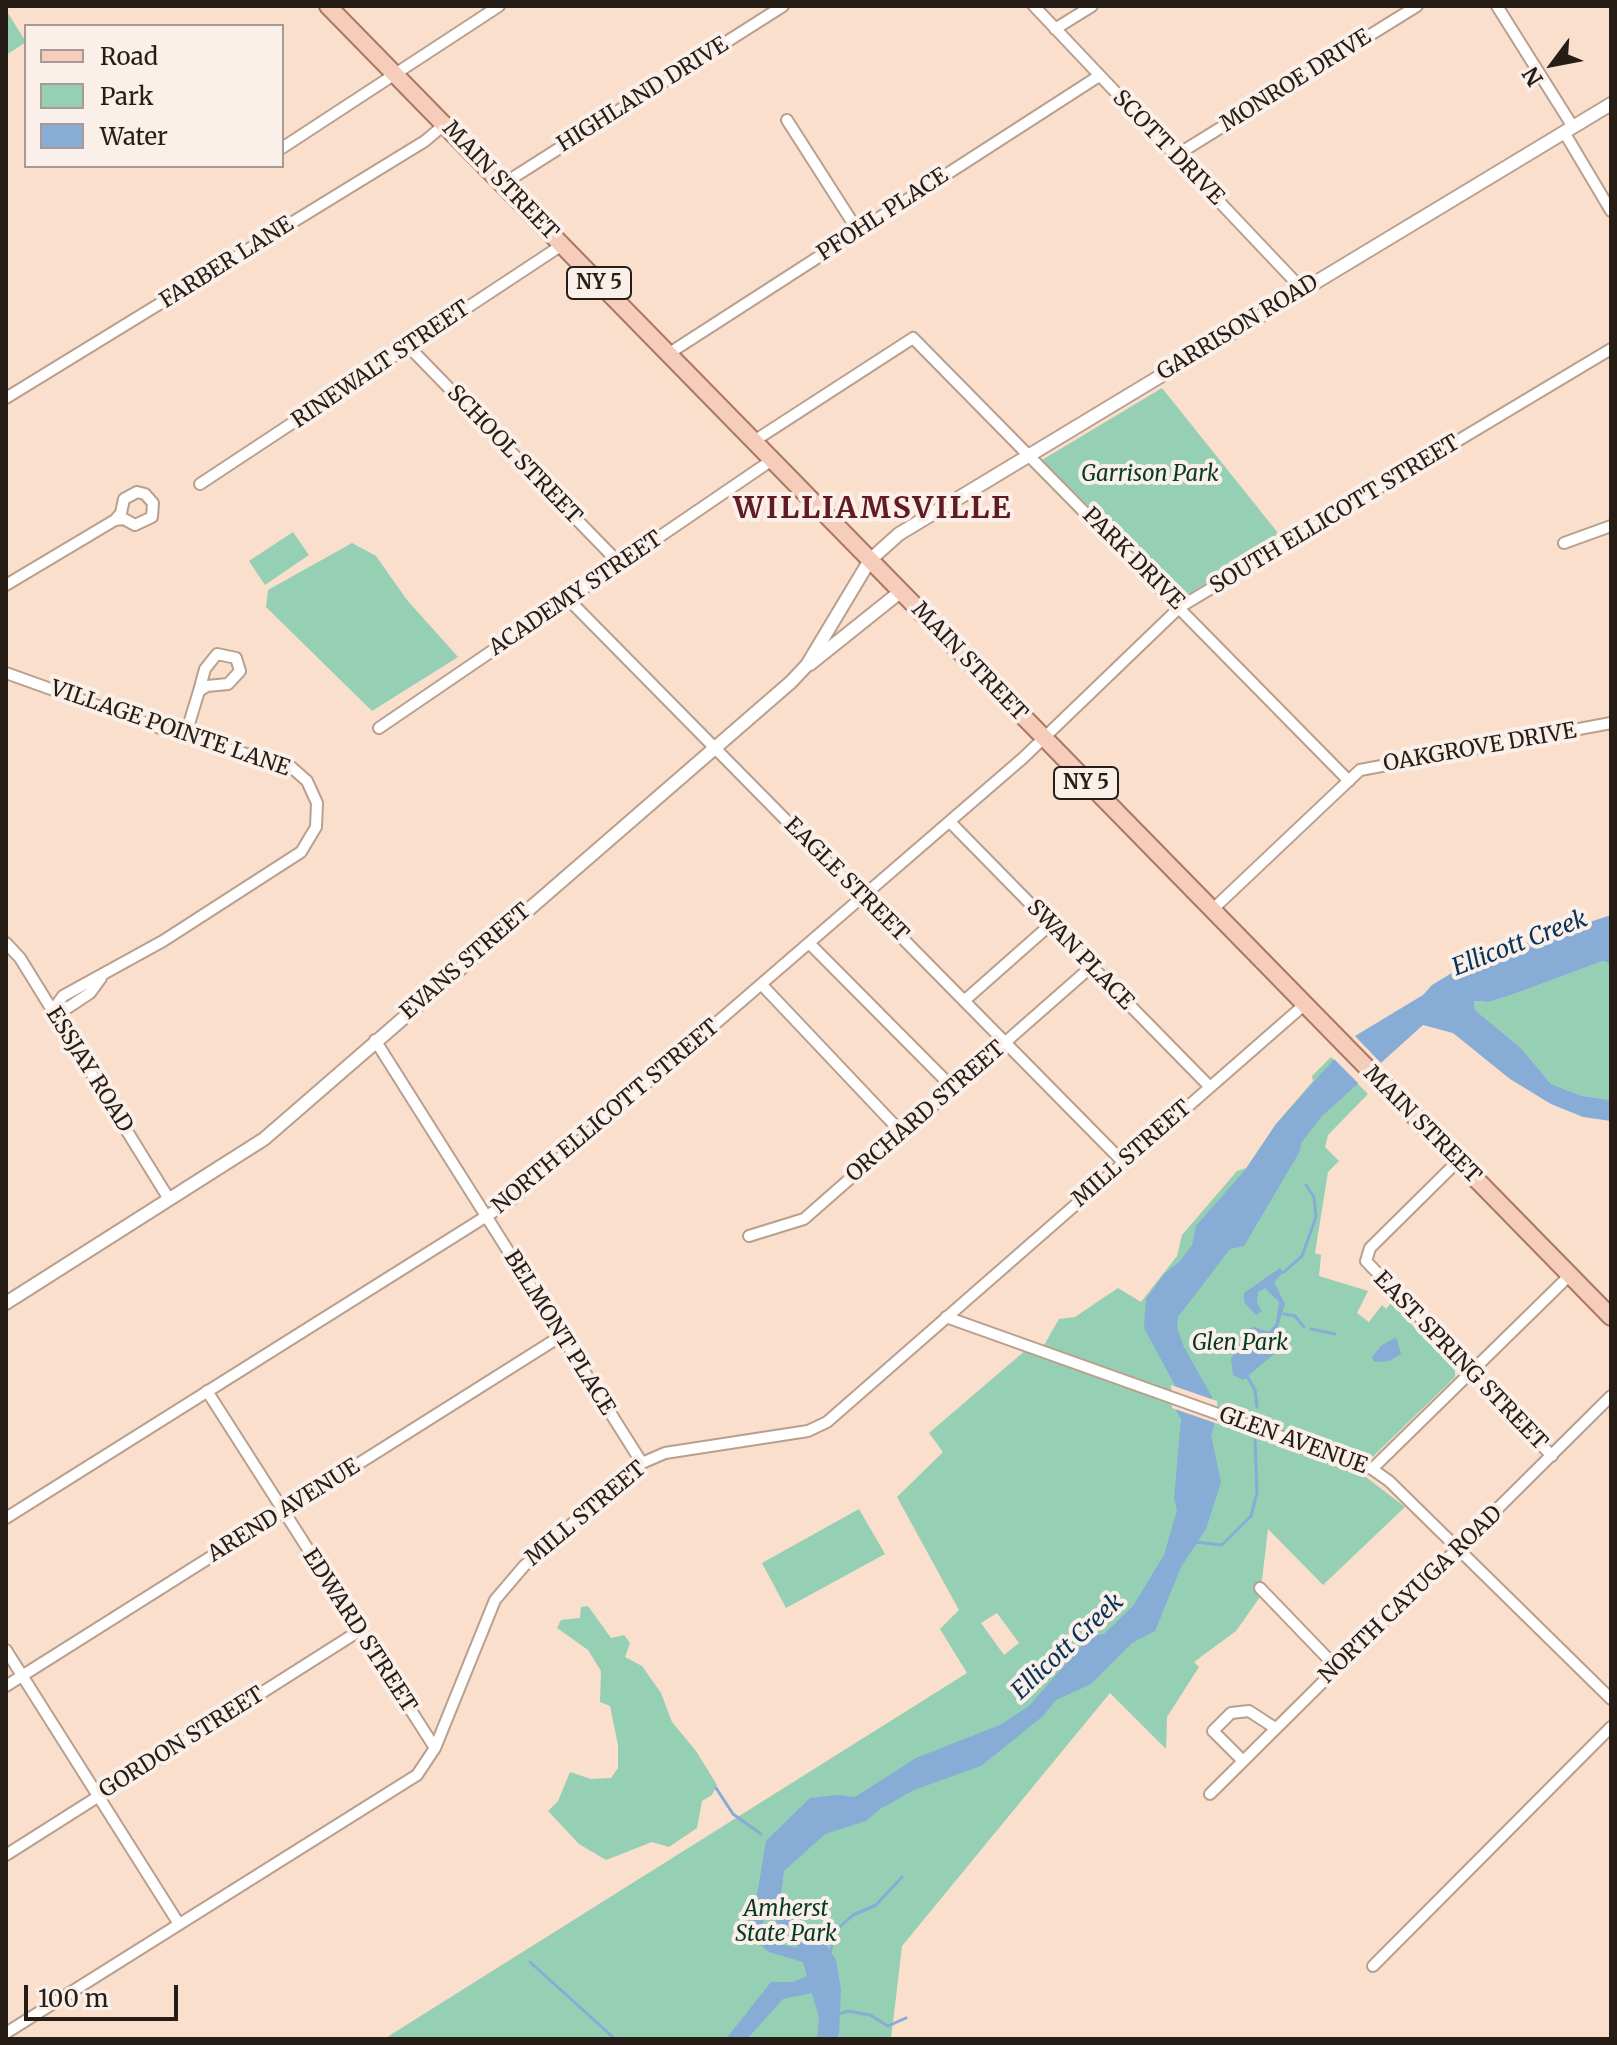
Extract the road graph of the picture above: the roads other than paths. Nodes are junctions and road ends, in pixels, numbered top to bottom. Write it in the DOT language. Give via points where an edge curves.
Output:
graph roads {
  1 [pos="328,6"];
  2 [pos="499,6"];
  3 [pos="783,6"];
  4 [pos="1034,6"];
  5 [pos="1092,6"];
  6 [pos="1417,6"];
  7 [pos="1497,6"];
  8 [pos="1055,29"];
  9 [pos="393,73"];
  10 [pos="1099,76"];
  11 [pos="1611,104"];
  12 [pos="787,120"];
  13 [pos="445,124"];
  14 [pos="1568,130"];
  15 [pos="284,147"];
  16 [pos="1175,156"];
  17 [pos="503,184"];
  18 [pos="1611,211"];
  19 [pos="858,231"];
  20 [pos="562,245"];
  21 [pos="1302,289"];
  22 [pos="409,347"];
  23 [pos="1611,349"];
  24 [pos="668,354"];
  25 [pos="6,398"];
  26 [pos="754,441"];
  27 [pos="1028,454"];
  28 [pos="772,460"];
  29 [pos="200,484"];
  30 [pos="115,520"];
  31 [pos="1611,526"];
  32 [pos="1564,543"];
  33 [pos="870,560"];
  34 [pos="620,564"];
  35 [pos="6,585"];
  36 [pos="900,592"];
  37 [pos="568,599"];
  38 [pos="1180,607"];
  39 [pos="807,665"];
  40 [pos="6,673"];
  41 [pos="199,691"];
  42 [pos="1611,723"];
  43 [pos="379,728"];
  44 [pos="185,737"];
  45 [pos="1044,740"];
  46 [pos="715,748"];
  47 [pos="1349,781"];
  48 [pos="950,822"];
  49 [pos="863,897"];
  50 [pos="1212,910"];
  51 [pos="1050,925"];
  52 [pos="6,943"];
  53 [pos="809,943"];
  54 [pos="1091,967"];
  55 [pos="762,985"];
  56 [pos="964,1001"];
  57 [pos="1304,1005"];
  58 [pos="53,1010"];
  59 [pos="375,1040"];
  60 [pos="1005,1042"];
  61 [pos="1210,1087"];
  62 [pos="953,1088"];
  63 [pos="902,1133"];
  64 [pos="1458,1161"];
  65 [pos="1123,1162"];
  66 [pos="169,1199"];
  67 [pos="485,1217"];
  68 [pos="749,1236"];
  69 [pos="1570,1275"];
  70 [pos="6,1303"];
  71 [pos="946,1317"];
  72 [pos="1611,1317"];
  73 [pos="561,1336"];
  74 [pos="1472,1371"];
  75 [pos="207,1391"];
  76 [pos="1611,1396"];
  77 [pos="1552,1456"];
  78 [pos="642,1463"];
  79 [pos="1372,1469"];
  80 [pos="282,1512"];
  81 [pos="6,1518"];
  82 [pos="1457,1549"];
  83 [pos="1260,1588"];
  84 [pos="359,1631"];
  85 [pos="6,1650"];
  86 [pos="1337,1668"];
  87 [pos="22,1676"];
  88 [pos="6,1686"];
  89 [pos="1611,1699"];
  90 [pos="1611,1727"];
  91 [pos="1275,1728"];
  92 [pos="435,1748"];
  93 [pos="1243,1761"];
  94 [pos="1210,1794"];
  95 [pos="98,1797"];
  96 [pos="6,1855"];
  97 [pos="179,1924"];
  98 [pos="1373,1966"];
  99 [pos="6,2033"];
  1 -- 9 [label="main road, MAIN STREET / NY 5"];
  2 -- 9 [label="street"];
  3 -- 17 [label="street, HIGHLAND DRIVE"];
  4 -- 8 [label="street, SCOTT DRIVE"];
  5 -- 8 [label="street"];
  6 -- 16 [label="street, MONROE DRIVE"];
  7 -- 14 [label="street"];
  8 -- 10 [label="street, SCOTT DRIVE"];
  9 -- 13 [label="main road, MAIN STREET / NY 5"];
  9 -- 15 [label="street"];
  10 -- 16 [label="street, SCOTT DRIVE"];
  10 -- 19 [label="street, PFOHL PLACE"];
  11 -- 14 [label="street, GARRISON ROAD"];
  12 -- 19 [label="street"];
  13 -- 17 [label="main road, MAIN STREET / NY 5"];
  13 -- 25 [label="street, FARBER LANE"];
  14 -- 18 [label="street"];
  14 -- 21 [label="street, GARRISON ROAD"];
  16 -- 21 [label="street, SCOTT DRIVE"];
  17 -- 20 [label="main road, MAIN STREET / NY 5"];
  19 -- 24 [label="street, PFOHL PLACE"];
  20 -- 22 [label="street, RINEWALT STREET"];
  20 -- 24 [label="main road, MAIN STREET / NY 5"];
  21 -- 27 [label="street, GARRISON ROAD"];
  22 -- 29 [label="street, RINEWALT STREET"];
  22 -- 34 [label="street, SCHOOL STREET"];
  23 -- 38 [label="street, SOUTH ELLICOTT STREET"];
  24 -- 26 [label="main road, MAIN STREET / NY 5"];
  26 -- 27 [label="street, PARK DRIVE" via="913,338"];
  26 -- 28 [label="main road, MAIN STREET / NY 5"];
  27 -- 33 [label="street, GARRISON ROAD" via="925,516"];
  27 -- 38 [label="street, PARK DRIVE"];
  28 -- 33 [label="main road, MAIN STREET / NY 5"];
  28 -- 34 [label="street, ACADEMY STREET"];
  30 -- 35 [label="street"];
  31 -- 32 [label="street"];
  33 -- 36 [label="main road, MAIN STREET / NY 5"];
  33 -- 39 [label="street, EVANS STREET"];
  34 -- 37 [label="street, ACADEMY STREET"];
  36 -- 39 [label="street"];
  36 -- 45 [label="main road, MAIN STREET / NY 5"];
  37 -- 43 [label="street, ACADEMY STREET"];
  37 -- 46 [label="street, EAGLE STREET"];
  38 -- 45 [label="street, SOUTH ELLICOTT STREET"];
  38 -- 47 [label="street, PARK DRIVE"];
  39 -- 46 [label="street, EVANS STREET"];
  40 -- 44 [label="street, VILLAGE POINTE LANE"];
  41 -- 44 [label="street"];
  42 -- 47 [label="street, OAKGROVE DRIVE" via="1360,770"];
  44 -- 58 [label="street, VILLAGE POINTE LANE" via="299,772 313,791 316,827 308,844 283,866 63,996"];
  45 -- 48 [label="street, NORTH ELLICOTT STREET"];
  45 -- 50 [label="main road, MAIN STREET / NY 5"];
  46 -- 49 [label="street, EAGLE STREET"];
  46 -- 59 [label="street, EVANS STREET"];
  47 -- 50 [label="street, OAKGROVE DRIVE"];
  48 -- 49 [label="street, NORTH ELLICOTT STREET"];
  48 -- 51 [label="street, SWAN PLACE"];
  49 -- 53 [label="street, NORTH ELLICOTT STREET"];
  49 -- 56 [label="street, EAGLE STREET"];
  50 -- 57 [label="main road, MAIN STREET / NY 5"];
  51 -- 54 [label="street, SWAN PLACE"];
  51 -- 56 [label="street"];
  52 -- 58 [label="street, ESSJAY ROAD"];
  53 -- 55 [label="street, NORTH ELLICOTT STREET"];
  53 -- 62 [label="street"];
  54 -- 60 [label="street, ORCHARD STREET"];
  54 -- 61 [label="street, SWAN PLACE"];
  55 -- 63 [label="street"];
  55 -- 67 [label="street, NORTH ELLICOTT STREET"];
  56 -- 60 [label="street, EAGLE STREET"];
  57 -- 61 [label="street, MILL STREET"];
  57 -- 64 [label="main road, MAIN STREET / NY 5"];
  58 -- 66 [label="street, ESSJAY ROAD"];
  59 -- 66 [label="street, EVANS STREET" via="264,1139"];
  59 -- 67 [label="street, BELMONT PLACE"];
  60 -- 62 [label="street, ORCHARD STREET"];
  60 -- 65 [label="street, EAGLE STREET"];
  61 -- 65 [label="street, MILL STREET"];
  62 -- 63 [label="street, ORCHARD STREET"];
  63 -- 68 [label="street, ORCHARD STREET" via="804,1219"];
  64 -- 69 [label="main road, MAIN STREET / NY 5"];
  64 -- 74 [label="street, EAST SPRING STREET" via="1370,1248 1366,1261"];
  65 -- 71 [label="street, MILL STREET"];
  66 -- 70 [label="street, EVANS STREET"];
  67 -- 73 [label="street, BELMONT PLACE"];
  67 -- 75 [label="street, NORTH ELLICOTT STREET"];
  69 -- 72 [label="main road, MAIN STREET / NY 5"];
  69 -- 74 [label="street"];
  71 -- 78 [label="street, MILL STREET" via="827,1422 808,1431 665,1453"];
  71 -- 79 [label="street, GLEN AVENUE"];
  73 -- 78 [label="street, BELMONT PLACE"];
  73 -- 80 [label="street, AREND AVENUE"];
  74 -- 77 [label="street, EAST SPRING STREET"];
  74 -- 79 [label="street"];
  75 -- 80 [label="street, EDWARD STREET"];
  75 -- 81 [label="street, NORTH ELLICOTT STREET"];
  76 -- 77 [label="street, NORTH CAYUGA ROAD"];
  77 -- 82 [label="street, NORTH CAYUGA ROAD"];
  78 -- 92 [label="street, MILL STREET" via="524,1566 495,1600"];
  79 -- 82 [label="street, GLEN AVENUE"];
  80 -- 84 [label="street, EDWARD STREET"];
  80 -- 87 [label="street, AREND AVENUE"];
  82 -- 86 [label="street, NORTH CAYUGA ROAD"];
  82 -- 89 [label="street, GLEN AVENUE"];
  83 -- 86 [label="street"];
  84 -- 92 [label="street, EDWARD STREET"];
  84 -- 95 [label="street, GORDON STREET"];
  85 -- 87 [label="street"];
  86 -- 91 [label="street, NORTH CAYUGA ROAD"];
  87 -- 88 [label="street, AREND AVENUE"];
  87 -- 95 [label="street"];
  90 -- 98 [label="street"];
  91 -- 93 [label="street, NORTH CAYUGA ROAD"];
  91 -- 93 [label="street" via="1249,1711 1231,1713 1213,1731"];
  92 -- 97 [label="street, MILL STREET" via="417,1775"];
  93 -- 94 [label="street, NORTH CAYUGA ROAD"];
  95 -- 96 [label="street, GORDON STREET"];
  95 -- 97 [label="street"];
  97 -- 99 [label="street, MILL STREET"];
}
